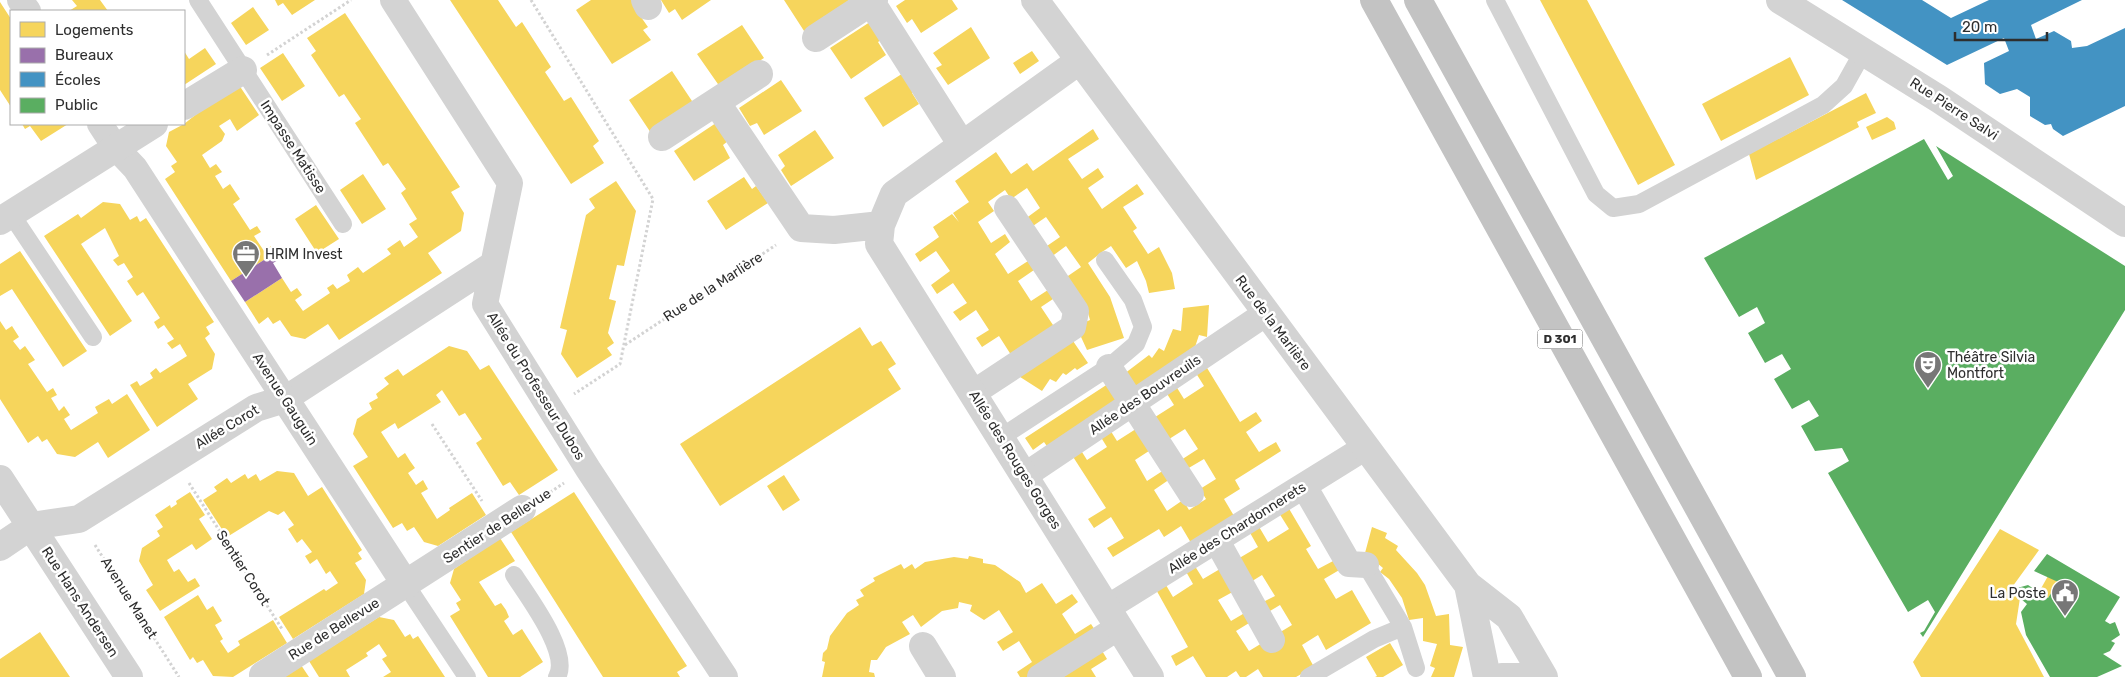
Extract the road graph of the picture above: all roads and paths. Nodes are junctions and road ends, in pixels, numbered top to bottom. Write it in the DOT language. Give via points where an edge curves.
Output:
graph roads {
  1 [pos="198,0"];
  2 [pos="351,0"];
  3 [pos="393,0"];
  4 [pos="531,0"];
  5 [pos="1035,0"];
  6 [pos="1374,0"];
  7 [pos="1418,0"];
  8 [pos="1495,0"];
  9 [pos="1780,0"];
  10 [pos="872,1"];
  11 [pos="816,38"];
  12 [pos="1863,52"];
  13 [pos="1079,61"];
  14 [pos="243,70"];
  15 [pos="759,74"];
  16 [pos="716,102"];
  17 [pos="185,105"];
  18 [pos="101,125"];
  19 [pos="152,125"];
  20 [pos="662,137"];
  21 [pos="962,145"];
  22 [pos="115,148"];
  23 [pos="1007,208"];
  24 [pos="6,217"];
  25 [pos="2125,223"];
  26 [pos="343,224"];
  27 [pos="801,228"];
  28 [pos="880,234"];
  29 [pos="1105,260"];
  30 [pos="493,264"];
  31 [pos="1265,314"];
  32 [pos="93,337"];
  33 [pos="624,345"];
  34 [pos="1109,367"];
  35 [pos="973,394"];
  36 [pos="285,399"];
  37 [pos="1133,402"];
  38 [pos="551,409"];
  39 [pos="1000,438"];
  40 [pos="1366,447"];
  41 [pos="173,460"];
  42 [pos="588,469"];
  43 [pos="1024,476"];
  44 [pos="0,479"];
  45 [pos="1304,486"];
  46 [pos="1191,494"];
  47 [pos="522,509"];
  48 [pos="79,520"];
  49 [pos="31,526"];
  50 [pos="1218,541"];
  51 [pos="0,547"];
  52 [pos="1366,565"];
  53 [pos="514,575"];
  54 [pos="406,585"];
  55 [pos="1468,585"];
  56 [pos="1113,617"];
  57 [pos="1403,627"];
  58 [pos="1272,640"];
  59 [pos="922,646"];
  60 [pos="297,652"];
  61 [pos="1416,668"];
  62 [pos="263,675"];
  63 [pos="129,677"];
  64 [pos="179,677"];
  65 [pos="467,677"];
  66 [pos="557,677"];
  67 [pos="725,677"];
  68 [pos="942,677"];
  69 [pos="1040,677"];
  70 [pos="1150,677"];
  71 [pos="1309,677"];
  72 [pos="1487,677"];
  73 [pos="1502,677"];
  74 [pos="1536,677"];
  75 [pos="1544,677"];
  76 [pos="1748,677"];
  77 [pos="1792,677"];
  1 -- 14 [label="lane, Impasse Matisse"];
  2 -- 14 [label="path"];
  3 -- 30 [label="street, Allée du Professeur Dubos" via="510,183"];
  4 -- 33 [label="path" via="653,199"];
  5 -- 13 [label="street, Rue de la Marlière"];
  6 -- 76 [label="highway, D 301"];
  7 -- 77 [label="highway, D 301"];
  8 -- 12 [label="lane" via="1596,194 1613,208 1639,204 1823,105 1844,86"];
  9 -- 12 [label="street, Rue Pierre Salvi"];
  10 -- 11 [label="street"];
  10 -- 21 [label="street"];
  12 -- 25 [label="street, Rue Pierre Salvi"];
  13 -- 21 [label="street"];
  13 -- 31 [label="street, Rue de la Marlière"];
  14 -- 17 [label="street"];
  14 -- 26 [label="lane, Impasse Matisse"];
  15 -- 16 [label="street"];
  16 -- 20 [label="street"];
  16 -- 27 [label="street"];
  18 -- 22 [label="street, Avenue Gauguin"];
  19 -- 22 [label="street"];
  21 -- 28 [label="street" via="894,194"];
  22 -- 24 [label="street"];
  22 -- 36 [label="street, Avenue Gauguin" via="134,168"];
  23 -- 35 [label="street" via="1076,311 1073,327"];
  24 -- 32 [label="lane"];
  27 -- 28 [label="street"];
  27 -- 33 [label="path, Rue de la Marlière"];
  28 -- 35 [label="street, Allée des Rouges Gorges"];
  29 -- 34 [label="lane" via="1133,300 1143,327 1136,344"];
  30 -- 36 [label="street, Allée Corot"];
  30 -- 38 [label="street, Allée du Professeur Dubos" via="485,304"];
  31 -- 37 [label="street, Allée des Bouvreuils"];
  31 -- 40 [label="street, Rue de la Marlière"];
  33 -- 38 [label="path" via="620,364"];
  34 -- 37 [label="street"];
  34 -- 39 [label="lane"];
  35 -- 39 [label="street, Allée des Rouges Gorges"];
  36 -- 41 [label="street, Allée Corot" via="256,408"];
  36 -- 54 [label="street, Avenue Gauguin"];
  37 -- 43 [label="street, Allée des Bouvreuils"];
  37 -- 46 [label="street"];
  38 -- 42 [label="street, Allée du Professeur Dubos"];
  39 -- 43 [label="street, Allée des Rouges Gorges"];
  40 -- 45 [label="street, Allée des Chardonnerets"];
  40 -- 55 [label="street, Rue de la Marlière"];
  41 -- 48 [label="street, Allée Corot"];
  41 -- 60 [label="path, Sentier Corot"];
  42 -- 47 [label="path, Sentier de Bellevue"];
  42 -- 67 [label="street, Allée du Professeur Dubos"];
  43 -- 56 [label="street, Allée des Rouges Gorges"];
  44 -- 49 [label="street"];
  45 -- 50 [label="street, Allée des Chardonnerets"];
  45 -- 52 [label="street" via="1349,564"];
  47 -- 54 [label="street, Sentier de Bellevue"];
  48 -- 49 [label="street, Allée Corot"];
  48 -- 64 [label="path, Avenue Manet"];
  49 -- 51 [label="street"];
  49 -- 63 [label="street, Rue Hans Andersen"];
  50 -- 56 [label="street, Allée des Chardonnerets"];
  50 -- 58 [label="street"];
  52 -- 57 [label="lane"];
  53 -- 66 [label="lane" via="552,637 560,658"];
  54 -- 60 [label="street, Rue de Bellevue"];
  54 -- 65 [label="lane, Avenue Gauguin"];
  55 -- 72 [label="street, Rue de la Marlière"];
  55 -- 75 [label="street, Rue de la Marlière" via="1509,617"];
  56 -- 69 [label="street, Allée des Chardonnerets"];
  56 -- 70 [label="street, Allée des Rouges Gorges"];
  57 -- 61 [label="lane"];
  57 -- 71 [label="lane" via="1374,639"];
  59 -- 68 [label="street"];
  60 -- 62 [label="street, Rue de Bellevue"];
  73 -- 74 [label="street"];
}
